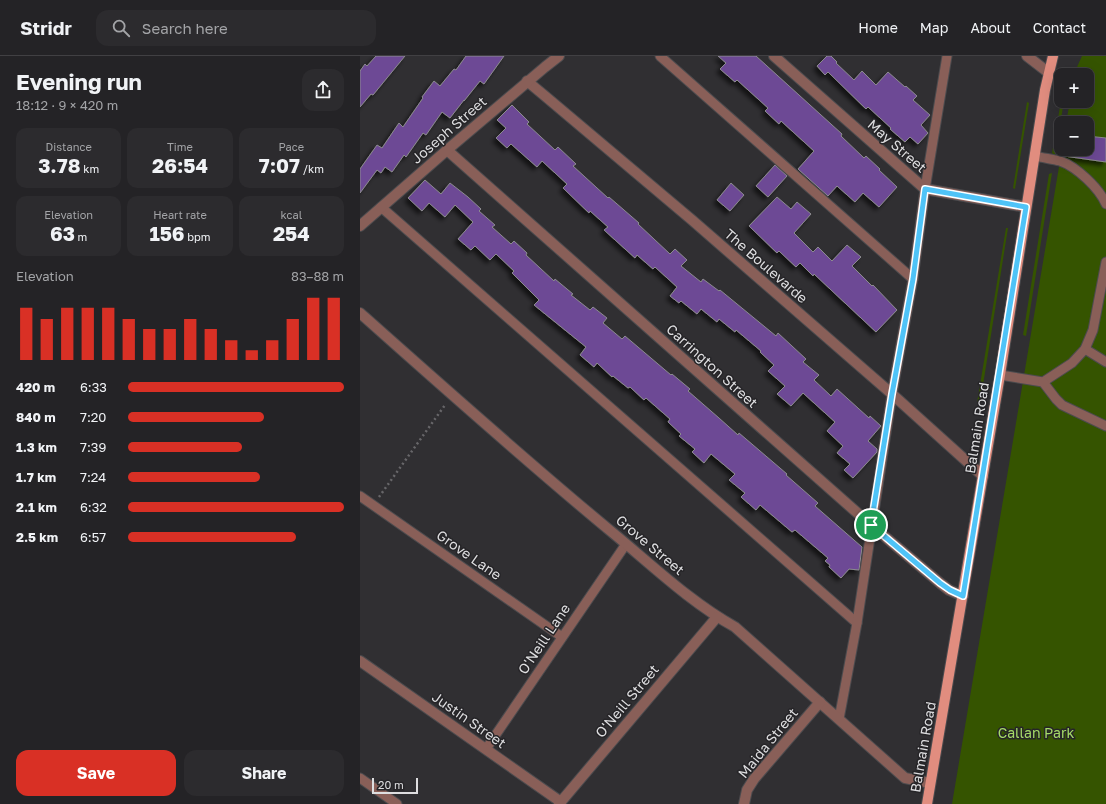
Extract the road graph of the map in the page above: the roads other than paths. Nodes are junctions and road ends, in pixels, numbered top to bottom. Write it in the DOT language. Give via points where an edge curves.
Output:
graph roads {
  1 [pos="559,56"];
  2 [pos="660,56"];
  3 [pos="774,56"];
  4 [pos="947,56"];
  5 [pos="1027,56"];
  6 [pos="1053,56"];
  7 [pos="1049,73"];
  8 [pos="527,81"];
  9 [pos="446,150"];
  10 [pos="1035,156"];
  11 [pos="925,189"];
  12 [pos="1106,204"];
  13 [pos="1026,207"];
  14 [pos="381,208"];
  15 [pos="360,226"];
  16 [pos="1106,262"];
  17 [pos="913,279"];
  18 [pos="360,313"];
  19 [pos="1085,348"];
  20 [pos="1106,362"];
  21 [pos="1000,375"];
  22 [pos="1043,382"];
  23 [pos="892,394"];
  24 [pos="1106,426"];
  25 [pos="983,476"];
  26 [pos="360,496"];
  27 [pos="871,525"];
  28 [pos="626,544"];
  29 [pos="963,596"];
  30 [pos="717,617"];
  31 [pos="856,623"];
  32 [pos="562,637"];
  33 [pos="360,661"];
  34 [pos="820,702"];
  35 [pos="839,719"];
  36 [pos="486,749"];
  37 [pos="360,778"];
  38 [pos="930,783"];
  39 [pos="560,803"];
  40 [pos="397,804"];
  41 [pos="744,804"];
  42 [pos="927,804"];
  1 -- 8 [label="street, Joseph Street"];
  2 -- 17 [label="lane"];
  3 -- 11 [label="street, May Street"];
  4 -- 11 [label="lane"];
  5 -- 7 [label="street"];
  6 -- 7 [label="main road, Balmain Road"];
  7 -- 10 [label="main road, Balmain Road"];
  8 -- 9 [label="street, Joseph Street"];
  8 -- 23 [label="street, The Boulevarde"];
  9 -- 14 [label="street, Joseph Street"];
  9 -- 27 [label="street, Carrington Street"];
  10 -- 12 [label="lane" via="1070,166 1092,184"];
  10 -- 13 [label="main road, Balmain Road"];
  11 -- 13 [label="street, May Street"];
  11 -- 17 [label="lane"];
  13 -- 21 [label="main road, Balmain Road"];
  14 -- 15 [label="street, Joseph Street"];
  14 -- 31 [label="lane"];
  16 -- 19 [label="lane" via="1093,330"];
  17 -- 23 [label="lane"];
  18 -- 28 [label="street, Grove Street"];
  19 -- 20 [label="lane"];
  19 -- 22 [label="lane" via="1072,363"];
  21 -- 22 [label="lane"];
  21 -- 25 [label="main road, Balmain Road"];
  22 -- 24 [label="lane" via="1062,404"];
  23 -- 25 [label="street, The Boulevarde"];
  23 -- 27 [label="lane"];
  25 -- 29 [label="main road, Balmain Road"];
  26 -- 32 [label="lane, Grove Lane"];
  27 -- 29 [label="street, Carrington Street" via="940,583"];
  27 -- 31 [label="lane"];
  28 -- 30 [label="street, Grove Street"];
  28 -- 32 [label="lane, O'Neill Lane"];
  29 -- 38 [label="main road, Balmain Road"];
  30 -- 34 [label="street, Grove Street" via="734,627"];
  30 -- 39 [label="street, O'Neill Street"];
  31 -- 35 [label="lane"];
  32 -- 36 [label="lane, O'Neill Lane"];
  33 -- 36 [label="street, Justin Street"];
  34 -- 35 [label="street, Grove Street"];
  34 -- 41 [label="street, Maida Street" via="754,780 747,790"];
  35 -- 38 [label="street, Grove Street" via="905,778"];
  36 -- 39 [label="street, Justin Street"];
  37 -- 40 [label="lane"];
  38 -- 42 [label="main road, Balmain Road"];
}
